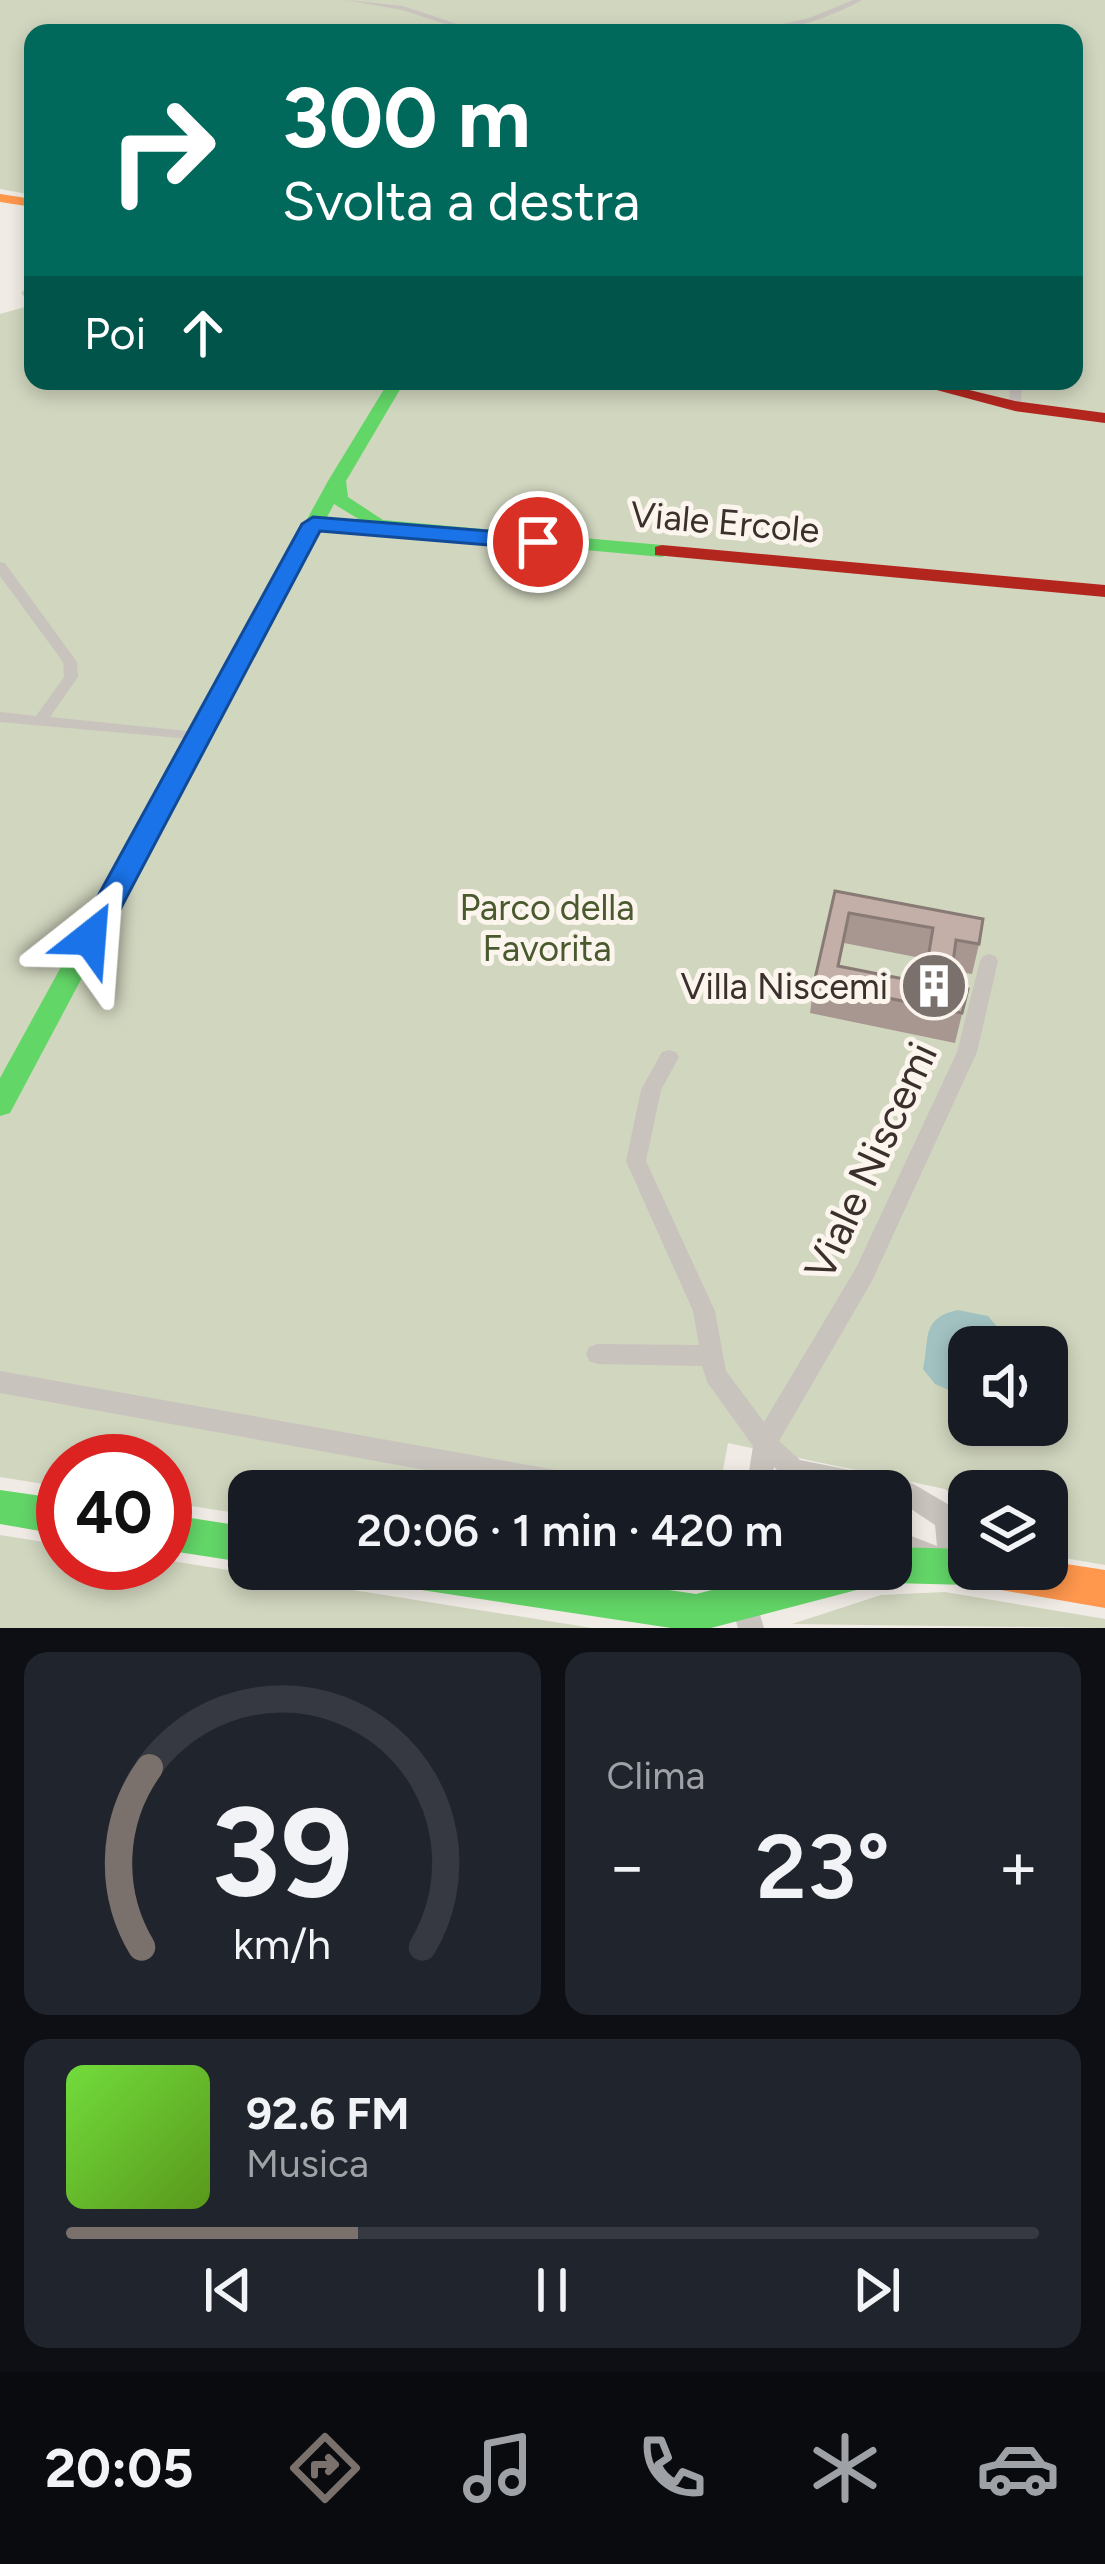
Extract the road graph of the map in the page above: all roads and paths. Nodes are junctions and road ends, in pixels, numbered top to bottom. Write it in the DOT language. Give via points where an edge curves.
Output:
graph roads {
  1 [pos="349,0"];
  2 [pos="859,0"];
  3 [pos="453,24"];
  4 [pos="792,24"];
  5 [pos="392,390"];
  6 [pos="1016,393"];
  7 [pos="1105,418"];
  8 [pos="337,481"];
  9 [pos="313,524"];
  10 [pos="403,530"];
  11 [pos="0,566"];
  12 [pos="1105,591"];
  13 [pos="0,717"];
  14 [pos="39,722"];
  15 [pos="197,737"];
  16 [pos="989,961"];
  17 [pos="669,1057"];
  18 [pos="0,1105"];
  19 [pos="597,1354"];
  20 [pos="712,1356"];
  21 [pos="0,1382"];
  22 [pos="765,1443"];
  23 [pos="490,1470"];
  24 [pos="761,1470"];
  25 [pos="785,1470"];
  26 [pos="912,1495"];
  27 [pos="0,1507"];
  28 [pos="36,1512"];
  29 [pos="948,1522"];
  30 [pos="192,1536"];
  31 [pos="228,1542"];
  32 [pos="912,1548"];
  33 [pos="948,1561"];
  34 [pos="912,1565"];
  35 [pos="948,1566"];
  36 [pos="1068,1583"];
  37 [pos="1105,1589"];
  38 [pos="516,1590"];
  39 [pos="773,1590"];
  40 [pos="747,1616"];
  41 [pos="680,1620"];
  1 -- 3 [label="street"];
  2 -- 4 [label="street"];
  5 -- 8 [label="street"];
  6 -- 7 [label="street"];
  8 -- 9 [label="street"];
  8 -- 10 [label="street, Viale Ercole" via="348,508"];
  9 -- 10 [label="street"];
  9 -- 15 [label="street"];
  10 -- 12 [label="street, Viale Ercole"];
  11 -- 14 [label="street" via="70,662 71,677"];
  13 -- 14 [label="street"];
  14 -- 15 [label="street"];
  15 -- 18 [label="street"];
  16 -- 22 [label="street, Viale Niscemi" via="968,1052 864,1274"];
  17 -- 20 [label="street" via="650,1090 636,1160 704,1311"];
  19 -- 20 [label="street"];
  20 -- 22 [label="street" via="716,1375"];
  21 -- 23 [label="street"];
  22 -- 24 [label="street"];
  22 -- 25 [label="street"];
  26 -- 29 [label="street"];
  27 -- 28 [label="street"];
  30 -- 31 [label="street"];
  32 -- 33 [label="street"];
  34 -- 35 [label="street"];
  36 -- 37 [label="street"];
  38 -- 41 [label="street"];
  39 -- 40 [label="street"];
  40 -- 41 [label="street"];
}
